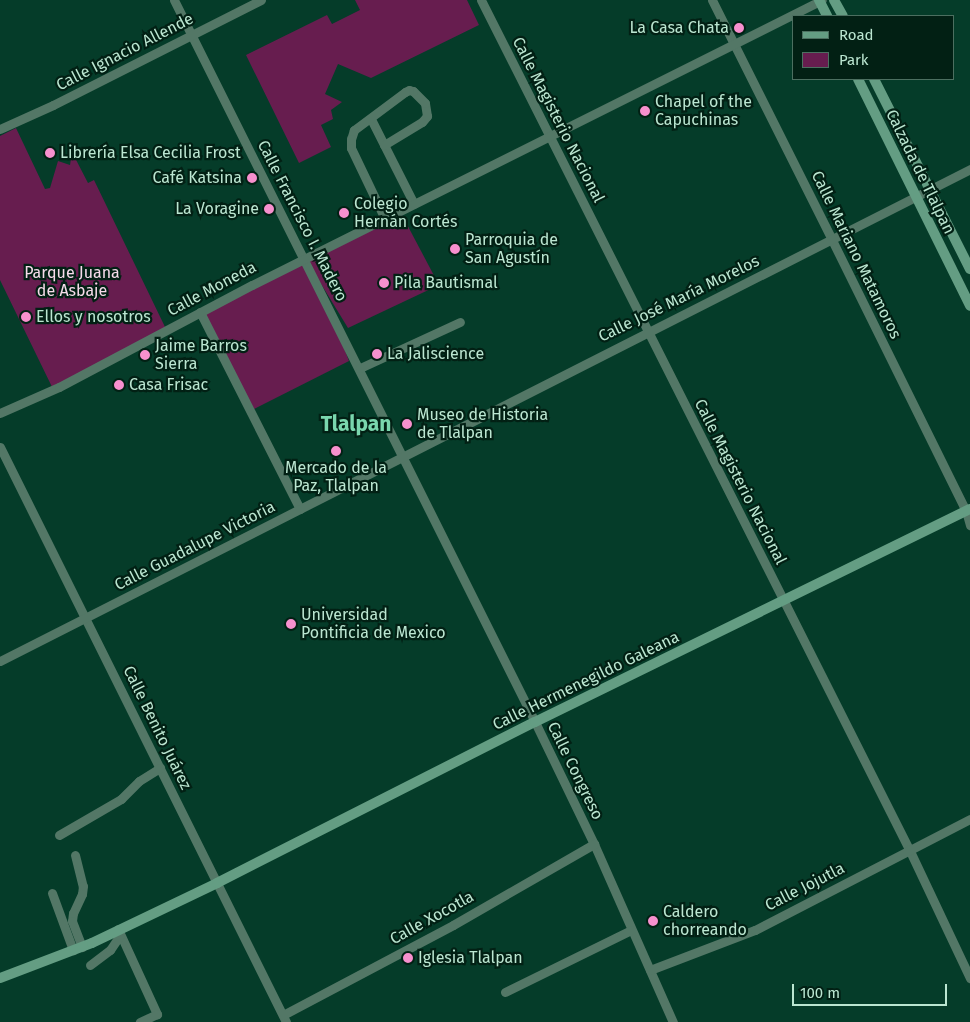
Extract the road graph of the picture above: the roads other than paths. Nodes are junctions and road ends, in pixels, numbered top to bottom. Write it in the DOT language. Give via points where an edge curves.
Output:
graph roads {
  1 [pos="174,0"];
  2 [pos="262,0"];
  3 [pos="481,0"];
  4 [pos="712,0"];
  5 [pos="820,0"];
  6 [pos="834,0"];
  7 [pos="827,15"];
  8 [pos="842,15"];
  9 [pos="192,35"];
  10 [pos="736,44"];
  11 [pos="858,80"];
  12 [pos="875,80"];
  13 [pos="371,119"];
  14 [pos="0,129"];
  15 [pos="549,138"];
  16 [pos="384,145"];
  17 [pos="970,170"];
  18 [pos="930,190"];
  19 [pos="916,197"];
  20 [pos="414,204"];
  21 [pos="385,219"];
  22 [pos="832,240"];
  23 [pos="305,259"];
  24 [pos="970,269"];
  25 [pos="970,306"];
  26 [pos="200,312"];
  27 [pos="460,322"];
  28 [pos="648,331"];
  29 [pos="360,368"];
  30 [pos="0,414"];
  31 [pos="0,447"];
  32 [pos="402,456"];
  33 [pos="300,509"];
  34 [pos="968,510"];
  35 [pos="970,524"];
  36 [pos="783,602"];
  37 [pos="86,618"];
  38 [pos="0,661"];
  39 [pos="535,722"];
  40 [pos="160,768"];
  41 [pos="970,819"];
  42 [pos="59,835"];
  43 [pos="594,844"];
  44 [pos="909,849"];
  45 [pos="75,855"];
  46 [pos="217,883"];
  47 [pos="52,893"];
  48 [pos="631,930"];
  49 [pos="119,932"];
  50 [pos="77,948"];
  51 [pos="90,965"];
  52 [pos="650,970"];
  53 [pos="0,978"];
  54 [pos="970,978"];
  55 [pos="505,992"];
  56 [pos="284,1019"];
  57 [pos="140,1022"];
  58 [pos="673,1022"];
  1 -- 9 [label="street, Calle Francisco I. Madero"];
  2 -- 9 [label="street, Calle Ignacio Allende"];
  3 -- 15 [label="street, Calle Magisterio Nacional"];
  4 -- 10 [label="street, Calle Mariano Matamoros"];
  5 -- 7 [label="street"];
  5 -- 10 [label="street, Calle Moneda"];
  6 -- 8 [label="street"];
  9 -- 14 [label="street, Calle Ignacio Allende"];
  9 -- 23 [label="street, Calle Francisco I. Madero"];
  10 -- 15 [label="street, Calle Moneda"];
  10 -- 22 [label="street, Calle Mariano Matamoros"];
  11 -- 19 [label="street, Calzada de Tlalpan"];
  12 -- 18 [label="street, Calzada de Tlalpan"];
  13 -- 16 [label="street"];
  13 -- 16 [label="street" via="409,90 425,103 427,116 422,122"];
  13 -- 21 [label="street" via="354,130 351,148"];
  15 -- 20 [label="street, Calle Moneda"];
  15 -- 28 [label="street, Calle Magisterio Nacional"];
  16 -- 20 [label="street"];
  17 -- 18 [label="street, Calle José María Morelos"];
  18 -- 19 [label="street, Calle José María Morelos"];
  18 -- 24 [label="street, Calzada de Tlalpan"];
  19 -- 22 [label="street, Calle José María Morelos"];
  19 -- 25 [label="street, Calzada de Tlalpan"];
  20 -- 21 [label="street, Calle Moneda"];
  21 -- 23 [label="street, Calle Moneda"];
  22 -- 28 [label="street, Calle José María Morelos"];
  22 -- 34 [label="street, Calle Mariano Matamoros"];
  23 -- 26 [label="street, Calle Moneda"];
  23 -- 29 [label="street, Calle Francisco I. Madero"];
  26 -- 30 [label="street, Calle Moneda" via="59,387"];
  26 -- 33 [label="street"];
  27 -- 29 [label="street"];
  28 -- 32 [label="street, Calle José María Morelos"];
  28 -- 36 [label="street, Calle Magisterio Nacional"];
  29 -- 32 [label="street, Calle Francisco I. Madero"];
  31 -- 37 [label="street, Calle Benito Juárez"];
  32 -- 33 [label="street, Calle Guadalupe Victoria"];
  32 -- 39 [label="street, Calle Congreso"];
  33 -- 37 [label="street, Calle Guadalupe Victoria"];
  34 -- 35 [label="street, Calle Mariano Matamoros"];
  34 -- 36 [label="street, Calle Hermenegildo Galeana"];
  36 -- 39 [label="street, Calle Hermenegildo Galeana"];
  36 -- 44 [label="street, Calle Magisterio Nacional"];
  37 -- 38 [label="street, Calle Guadalupe Victoria"];
  37 -- 40 [label="street, Calle Benito Juárez"];
  39 -- 43 [label="street, Calle Congreso"];
  39 -- 46 [label="street, Calle Hermenegildo Galeana"];
  40 -- 42 [label="street" via="121,799"];
  40 -- 46 [label="street, Calle Benito Juárez"];
  41 -- 44 [label="street, Calle Jojutla"];
  43 -- 48 [label="street, Calle Congreso"];
  43 -- 56 [label="street, Calle Xocotla"];
  44 -- 52 [label="street, Calle Jojutla" via="755,930"];
  44 -- 54 [label="street, Calle Magisterio Nacional"];
  45 -- 50 [label="street" via="83,886 72,914"];
  46 -- 49 [label="street, Calle Hermenegildo Galeana"];
  46 -- 56 [label="street, Calle Benito Juárez"];
  47 -- 50 [label="street"];
  48 -- 52 [label="street, Calle Congreso"];
  48 -- 55 [label="street"];
  49 -- 50 [label="street, Calle Hermenegildo Galeana"];
  49 -- 51 [label="street" via="110,950"];
  49 -- 57 [label="street" via="157,1014"];
  50 -- 53 [label="street, Calle Hermenegildo Galeana"];
  52 -- 58 [label="street, Calle Congreso"];
}
